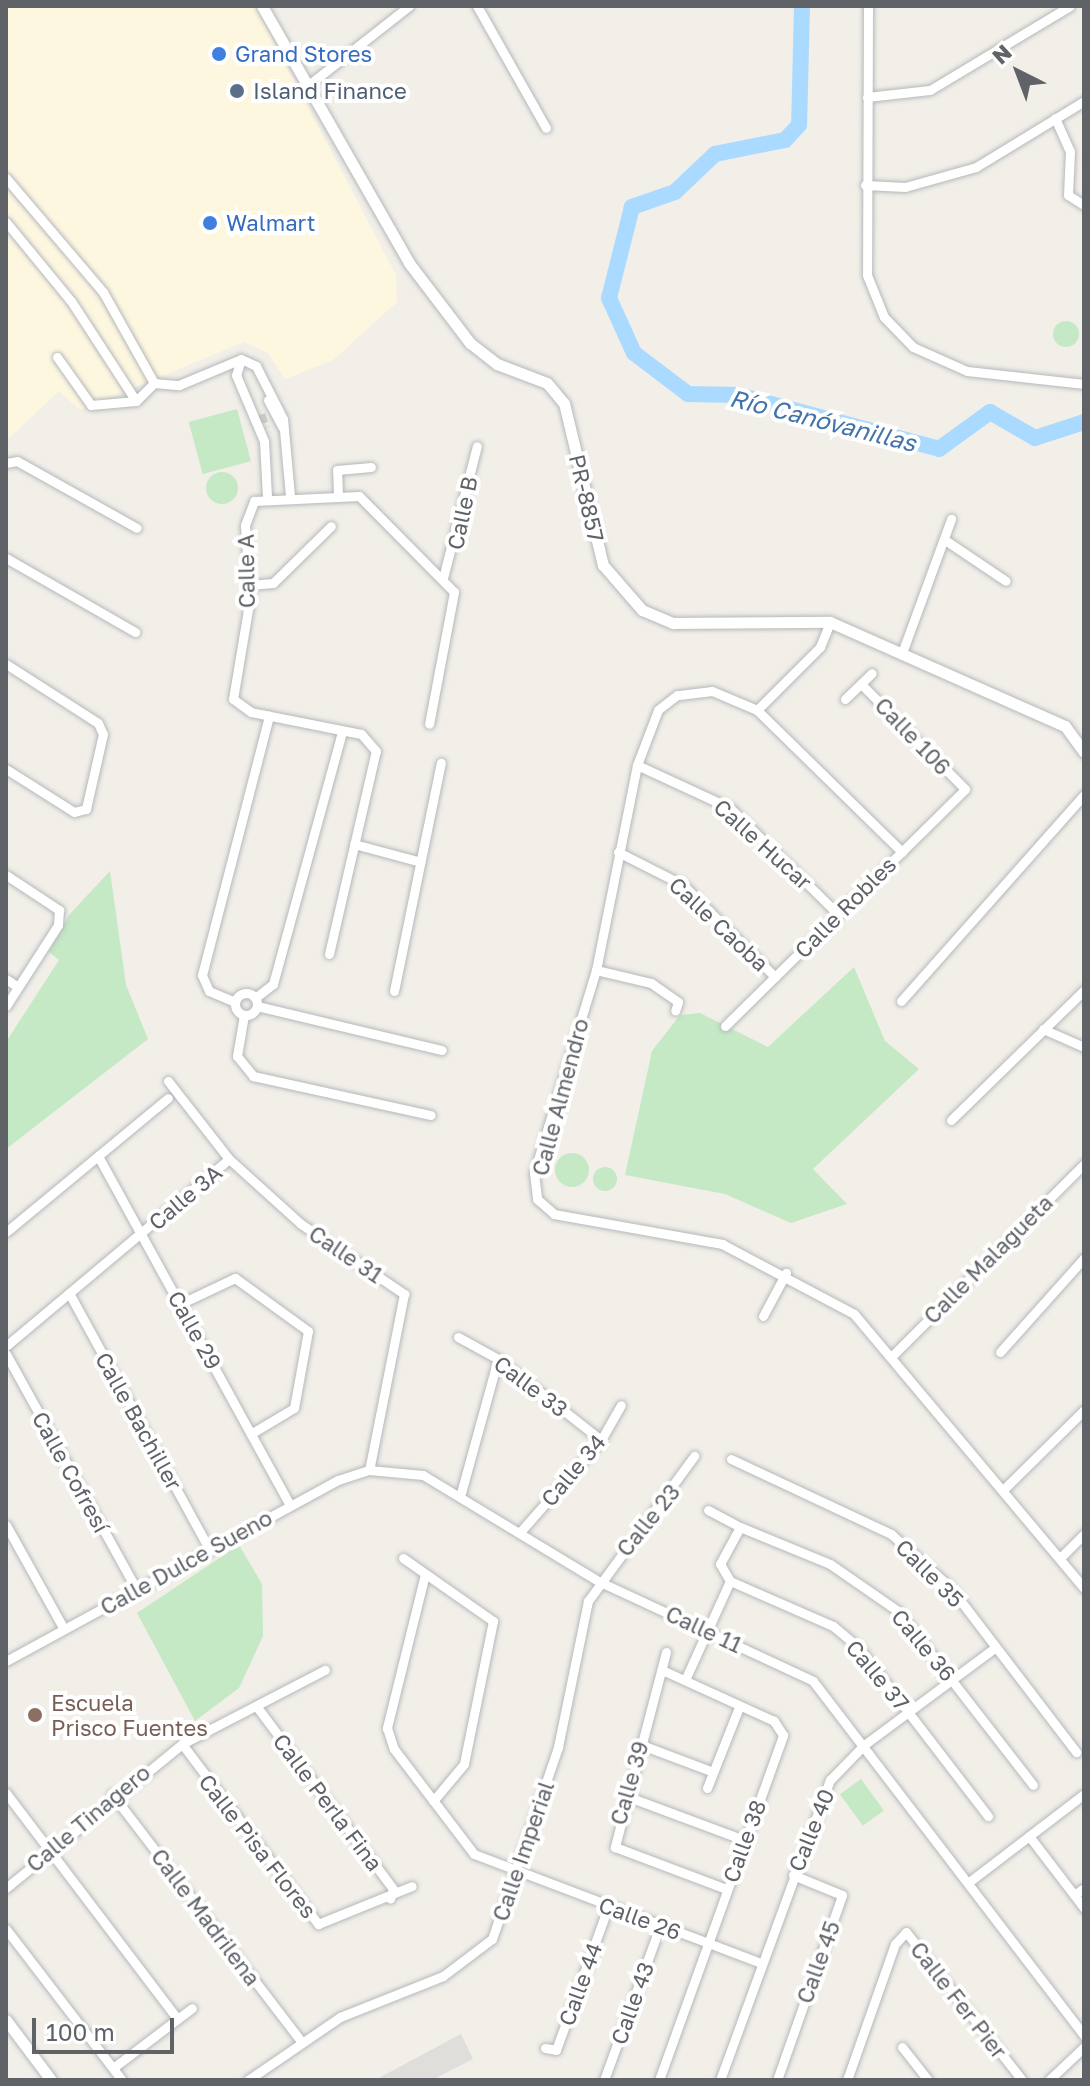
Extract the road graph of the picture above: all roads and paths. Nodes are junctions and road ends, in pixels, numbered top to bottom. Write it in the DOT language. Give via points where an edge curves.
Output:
graph roads {
  1 [pos="262,6"];
  2 [pos="409,6"];
  3 [pos="477,6"];
  4 [pos="1070,6"];
  5 [pos="871,7"];
  6 [pos="311,83"];
  7 [pos="867,97"];
  8 [pos="1084,101"];
  9 [pos="1055,118"];
  10 [pos="546,128"];
  11 [pos="6,178"];
  12 [pos="865,185"];
  13 [pos="1084,205"];
  14 [pos="6,222"];
  15 [pos="57,357"];
  16 [pos="241,359"];
  17 [pos="154,383"];
  18 [pos="1084,384"];
  19 [pos="136,401"];
  20 [pos="251,405"];
  21 [pos="261,414"];
  22 [pos="265,427"];
  23 [pos="264,441"];
  24 [pos="477,446"];
  25 [pos="6,463"];
  26 [pos="371,467"];
  27 [pos="338,495"];
  28 [pos="290,496"];
  29 [pos="267,497"];
  30 [pos="951,519"];
  31 [pos="331,526"];
  32 [pos="137,528"];
  33 [pos="945,540"];
  34 [pos="6,558"];
  35 [pos="443,578"];
  36 [pos="1006,581"];
  37 [pos="249,585"];
  38 [pos="830,622"];
  39 [pos="135,632"];
  40 [pos="902,653"];
  41 [pos="6,664"];
  42 [pos="872,673"];
  43 [pos="861,684"];
  44 [pos="845,699"];
  45 [pos="757,710"];
  46 [pos="269,716"];
  47 [pos="429,724"];
  48 [pos="342,731"];
  49 [pos="1084,752"];
  50 [pos="441,763"];
  51 [pos="637,765"];
  52 [pos="6,769"];
  53 [pos="965,789"];
  54 [pos="1084,795"];
  55 [pos="354,844"];
  56 [pos="618,852"];
  57 [pos="902,852"];
  58 [pos="421,862"];
  59 [pos="6,875"];
  60 [pos="838,914"];
  61 [pos="329,954"];
  62 [pos="596,970"];
  63 [pos="775,977"];
  64 [pos="6,979"];
  65 [pos="18,987"];
  66 [pos="1084,990"];
  67 [pos="394,991"];
  68 [pos="901,1001"];
  69 [pos="235,1002"];
  70 [pos="256,1002"];
  71 [pos="6,1006"];
  72 [pos="675,1011"];
  73 [pos="244,1015"];
  74 [pos="725,1026"];
  75 [pos="1043,1029"];
  76 [pos="1084,1047"];
  77 [pos="442,1050"];
  78 [pos="168,1081"];
  79 [pos="168,1098"];
  80 [pos="431,1115"];
  81 [pos="951,1120"];
  82 [pos="98,1156"];
  83 [pos="229,1159"];
  84 [pos="1084,1164"];
  85 [pos="6,1232"];
  86 [pos="141,1234"];
  87 [pos="1084,1258"];
  88 [pos="786,1273"];
  89 [pos="69,1293"];
  90 [pos="180,1304"];
  91 [pos="763,1316"];
  92 [pos="458,1337"];
  93 [pos="6,1346"];
  94 [pos="1000,1352"];
  95 [pos="6,1354"];
  96 [pos="893,1355"];
  97 [pos="498,1359"];
  98 [pos="621,1405"];
  99 [pos="1084,1410"];
  100 [pos="252,1433"];
  101 [pos="601,1440"];
  102 [pos="694,1456"];
  103 [pos="731,1459"];
  104 [pos="369,1470"];
  105 [pos="1005,1488"];
  106 [pos="461,1493"];
  107 [pos="290,1505"];
  108 [pos="708,1510"];
  109 [pos="6,1525"];
  110 [pos="740,1527"];
  111 [pos="521,1531"];
  112 [pos="1084,1534"];
  113 [pos="209,1549"];
  114 [pos="1061,1557"];
  115 [pos="403,1558"];
  116 [pos="425,1574"];
  117 [pos="598,1581"];
  118 [pos="730,1581"];
  119 [pos="1084,1588"];
  120 [pos="136,1589"];
  121 [pos="64,1629"];
  122 [pos="706,1629"];
  123 [pos="996,1647"];
  124 [pos="666,1652"];
  125 [pos="6,1661"];
  126 [pos="325,1670"];
  127 [pos="662,1670"];
  128 [pos="685,1680"];
  129 [pos="953,1680"];
  130 [pos="257,1707"];
  131 [pos="739,1707"];
  132 [pos="909,1712"];
  133 [pos="182,1744"];
  134 [pos="639,1744"];
  135 [pos="864,1745"];
  136 [pos="1076,1752"];
  137 [pos="711,1771"];
  138 [pos="1033,1785"];
  139 [pos="707,1788"];
  140 [pos="6,1793"];
  141 [pos="112,1794"];
  142 [pos="1084,1794"];
  143 [pos="626,1796"];
  144 [pos="433,1801"];
  145 [pos="988,1816"];
  146 [pos="1029,1836"];
  147 [pos="744,1840"];
  148 [pos="50,1848"];
  149 [pos="519,1874"];
  150 [pos="793,1875"];
  151 [pos="969,1882"];
  152 [pos="412,1886"];
  153 [pos="6,1888"];
  154 [pos="1084,1888"];
  155 [pos="726,1889"];
  156 [pos="1074,1895"];
  157 [pos="390,1899"];
  158 [pos="608,1907"];
  159 [pos="1084,1908"];
  160 [pos="660,1926"];
  161 [pos="6,1929"];
  162 [pos="710,1942"];
  163 [pos="761,1963"];
  164 [pos="192,2008"];
  165 [pos="177,2018"];
  166 [pos="6,2020"];
  167 [pos="1084,2036"];
  168 [pos="300,2040"];
  169 [pos="902,2047"];
  170 [pos="1084,2047"];
  171 [pos="545,2048"];
  172 [pos="113,2068"];
  173 [pos="51,2080"];
  174 [pos="122,2080"];
  175 [pos="248,2080"];
  176 [pos="604,2080"];
  177 [pos="659,2080"];
  178 [pos="720,2080"];
  179 [pos="777,2080"];
  180 [pos="847,2080"];
  181 [pos="928,2080"];
  182 [pos="1022,2080"];
  183 [pos="1049,2080"];
  1 -- 6 [label="street, PR-8857"];
  2 -- 6 [label="street"];
  3 -- 10 [label="street"];
  4 -- 7 [label="street" via="930,90"];
  5 -- 7 [label="street"];
  6 -- 38 [label="street, PR-8857" via="409,263 470,343 497,364 547,383 564,403 613,583 642,610 673,623"];
  7 -- 12 [label="street"];
  8 -- 9 [label="street"];
  9 -- 12 [label="street" via="954,175 905,187"];
  9 -- 13 [label="street" via="1070,151 1068,195"];
  11 -- 17 [label="street" via="103,292"];
  12 -- 18 [label="street" via="867,275 884,317 913,347 967,371"];
  14 -- 19 [label="street" via="71,301"];
  15 -- 19 [label="street" via="91,405"];
  16 -- 17 [label="street" via="179,385"];
  16 -- 20 [label="street" via="236,375"];
  16 -- 28 [label="street" via="256,366 283,428"];
  17 -- 19 [label="street"];
  20 -- 21 [label="street"];
  20 -- 23 [label="street"];
  22 -- 23 [label="street"];
  23 -- 29 [label="street"];
  24 -- 35 [label="street, Calle B"];
  25 -- 32 [label="street" via="17,461"];
  26 -- 27 [label="street" via="337,470"];
  27 -- 28 [label="street"];
  27 -- 35 [label="street" via="359,496"];
  28 -- 29 [label="street"];
  29 -- 37 [label="street, Calle A" via="247,511"];
  30 -- 33 [label="street"];
  31 -- 37 [label="street" via="273,583"];
  33 -- 36 [label="street"];
  33 -- 40 [label="street"];
  34 -- 39 [label="street" via="113,626"];
  35 -- 47 [label="street" via="458,601"];
  37 -- 46 [label="street, Calle A" via="233,699 239,708"];
  38 -- 40 [label="street, PR-8857"];
  38 -- 45 [label="street" via="820,647"];
  40 -- 49 [label="street, PR-8857" via="1065,726"];
  41 -- 52 [label="street" via="98,723 103,734 86,809 74,812"];
  42 -- 43 [label="street"];
  43 -- 44 [label="street"];
  43 -- 53 [label="street, Calle 106"];
  45 -- 51 [label="street, Calle Almendro" via="712,691 677,695 658,710"];
  45 -- 57 [label="street, Calle Almendro"];
  46 -- 48 [label="street, Calle A"];
  46 -- 69 [label="street" via="202,975 209,991"];
  48 -- 55 [label="street, Calle A" via="372,741 376,751"];
  48 -- 70 [label="street" via="273,984"];
  50 -- 58 [label="street"];
  51 -- 56 [label="street, Calle Almendro"];
  51 -- 60 [label="street, Calle Hucar" via="687,782 730,808"];
  53 -- 57 [label="street, Calle Robles"];
  54 -- 68 [label="street"];
  55 -- 58 [label="street"];
  55 -- 61 [label="street, Calle A"];
  56 -- 62 [label="street, Calle Almendro"];
  56 -- 63 [label="street, Calle Caoba" via="683,885"];
  57 -- 60 [label="street, Calle Robles"];
  58 -- 67 [label="street"];
  59 -- 65 [label="street" via="59,910 58,925"];
  60 -- 63 [label="street, Calle Robles"];
  62 -- 72 [label="street" via="651,983 678,1002"];
  62 -- 88 [label="street, Calle Almendro" via="534,1173 537,1199 554,1214 722,1244"];
  63 -- 74 [label="street, Calle Robles"];
  64 -- 65 [label="street"];
  65 -- 71 [label="street"];
  66 -- 75 [label="street"];
  69 -- 70 [label="street" via="244,993"];
  69 -- 73 [label="street"];
  70 -- 73 [label="street"];
  70 -- 77 [label="street"];
  73 -- 80 [label="street" via="237,1056 253,1076"];
  75 -- 76 [label="street"];
  75 -- 81 [label="street"];
  78 -- 83 [label="street, Calle 31"];
  79 -- 82 [label="street"];
  82 -- 85 [label="street"];
  82 -- 86 [label="street, Calle 29"];
  83 -- 86 [label="street, Calle 3A"];
  83 -- 104 [label="street, Calle 31" via="301,1224 404,1294"];
  84 -- 96 [label="street, Calle Malagueta"];
  86 -- 89 [label="street, Calle 3A"];
  86 -- 90 [label="street, Calle 29"];
  87 -- 94 [label="street"];
  88 -- 91 [label="street"];
  88 -- 96 [label="street, Calle Almendro" via="854,1314"];
  89 -- 93 [label="street, Calle 3A"];
  89 -- 113 [label="street, Calle Bachiller"];
  90 -- 100 [label="street, Calle 29"];
  90 -- 100 [label="street" via="235,1278 308,1331 294,1408"];
  92 -- 97 [label="street, Calle 33"];
  95 -- 120 [label="street, Calle Cofresí"];
  96 -- 105 [label="street, Calle Almendro"];
  97 -- 101 [label="street, Calle 33"];
  97 -- 106 [label="street"];
  98 -- 101 [label="street, Calle 34"];
  99 -- 105 [label="street"];
  100 -- 107 [label="street, Calle 29"];
  101 -- 111 [label="street, Calle 34"];
  102 -- 117 [label="street, Calle 23"];
  103 -- 123 [label="street, Calle 35" via="891,1534 950,1587"];
  104 -- 106 [label="street, Calle 11" via="423,1475"];
  104 -- 107 [label="street, Calle Dulce Sueno"];
  105 -- 114 [label="street, Calle Almendro"];
  106 -- 111 [label="street, Calle 11"];
  107 -- 113 [label="street, Calle Dulce Sueno"];
  108 -- 110 [label="street, Calle 36"];
  109 -- 121 [label="street"];
  110 -- 118 [label="street" via="720,1564"];
  110 -- 129 [label="street, Calle 36" via="870,1587"];
  111 -- 117 [label="street, Calle 11"];
  112 -- 114 [label="street"];
  113 -- 120 [label="street, Calle Dulce Sueno"];
  114 -- 119 [label="street, Calle Almendro"];
  115 -- 116 [label="street"];
  116 -- 144 [label="street, Calle 26" via="387,1728"];
  116 -- 144 [label="street" via="493,1621 464,1764"];
  117 -- 122 [label="street, Calle 11"];
  117 -- 149 [label="street, Calle Imperial"];
  118 -- 122 [label="street"];
  118 -- 132 [label="street, Calle 37" via="833,1626"];
  120 -- 121 [label="street, Calle Dulce Sueno"];
  121 -- 125 [label="street, Calle Dulce Sueno"];
  122 -- 128 [label="street"];
  122 -- 135 [label="street, Calle 11" via="813,1681"];
  123 -- 129 [label="street, Calle 40"];
  123 -- 136 [label="street, Calle 35"];
  124 -- 127 [label="street, Calle 39"];
  126 -- 130 [label="street, Calle Tinagero"];
  127 -- 128 [label="street, Calle 38"];
  127 -- 134 [label="street, Calle 39"];
  128 -- 131 [label="street, Calle 38"];
  129 -- 132 [label="street, Calle 40"];
  129 -- 138 [label="street, Calle 36"];
  130 -- 133 [label="street, Calle Tinagero"];
  130 -- 157 [label="street, Calle Perla Fina" via="393,1889"];
  131 -- 137 [label="street"];
  131 -- 147 [label="street, Calle 38" via="774,1721 783,1735"];
  132 -- 135 [label="street, Calle 40"];
  132 -- 145 [label="street, Calle 37"];
  133 -- 141 [label="street, Calle Tinagero"];
  133 -- 157 [label="street, Calle Pisa Flores" via="318,1924"];
  134 -- 137 [label="street"];
  134 -- 143 [label="street, Calle 39"];
  135 -- 150 [label="street, Calle 40" via="830,1780"];
  135 -- 151 [label="street, Calle 11"];
  137 -- 139 [label="street"];
  140 -- 148 [label="street"];
  141 -- 148 [label="street, Calle Tinagero"];
  141 -- 168 [label="street, Calle Madrilena"];
  142 -- 146 [label="street"];
  143 -- 147 [label="street"];
  143 -- 155 [label="street, Calle 39" via="615,1847"];
  144 -- 149 [label="street, Calle 26" via="474,1854"];
  146 -- 151 [label="street"];
  146 -- 156 [label="street"];
  147 -- 155 [label="street, Calle 38"];
  148 -- 153 [label="street, Calle Tinagero"];
  148 -- 165 [label="street"];
  149 -- 158 [label="street, Calle 26"];
  149 -- 168 [label="street, Calle Imperial" via="478,1955"];
  150 -- 163 [label="street, Calle 40"];
  150 -- 179 [label="street, Calle 45" via="842,1895"];
  151 -- 167 [label="street, Calle 11"];
  152 -- 157 [label="street"];
  154 -- 156 [label="street"];
  155 -- 162 [label="street, Calle 38"];
  156 -- 159 [label="street"];
  158 -- 160 [label="street, Calle 26"];
  158 -- 171 [label="street, Calle 44" via="556,2050"];
  160 -- 162 [label="street, Calle 26"];
  160 -- 176 [label="street, Calle 43"];
  161 -- 172 [label="street"];
  162 -- 163 [label="street, Calle 26"];
  162 -- 177 [label="street, Calle 38"];
  163 -- 178 [label="street, Calle 40"];
  164 -- 165 [label="street"];
  165 -- 172 [label="street"];
  166 -- 173 [label="street"];
  168 -- 175 [label="street, Calle Imperial"];
  169 -- 181 [label="street"];
  170 -- 183 [label="street"];
  172 -- 174 [label="street"];
  180 -- 182 [label="street, Calle Fer Pier" via="895,1944 906,1932"];
}
